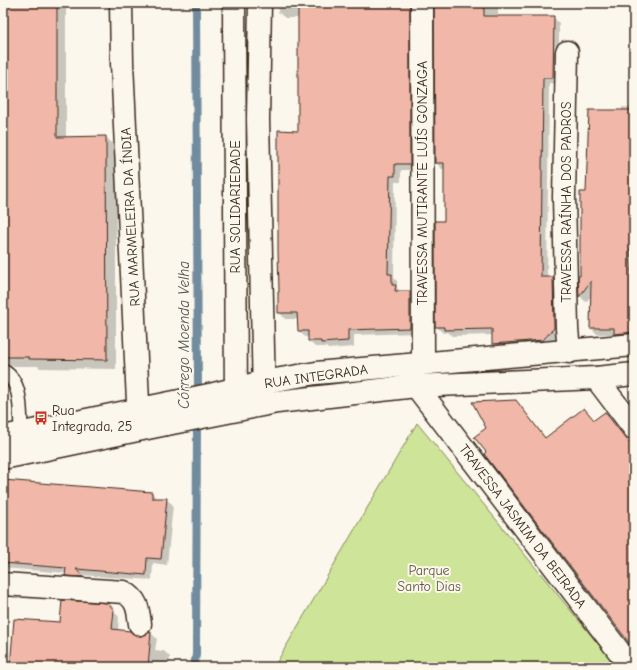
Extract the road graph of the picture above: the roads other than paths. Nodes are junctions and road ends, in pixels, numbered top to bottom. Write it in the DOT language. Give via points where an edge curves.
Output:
graph roads {
  1 [pos="121,3"];
  2 [pos="234,3"];
  3 [pos="260,3"];
  4 [pos="422,3"];
  5 [pos="568,52"];
  6 [pos="634,345"];
  7 [pos="569,352"];
  8 [pos="423,363"];
  9 [pos="3,370"];
  10 [pos="634,374"];
  11 [pos="596,378"];
  12 [pos="263,382"];
  13 [pos="416,386"];
  14 [pos="236,389"];
  15 [pos="213,405"];
  16 [pos="264,405"];
  17 [pos="236,410"];
  18 [pos="148,418"];
  19 [pos="634,428"];
  20 [pos="12,435"];
  21 [pos="3,458"];
  22 [pos="3,584"];
  23 [pos="140,624"];
  24 [pos="631,667"];
  1 -- 18 [label="main road, RUA MARMELEIRA DA ÍNDIA" via="122,63"];
  2 -- 14 [label="main road, RUA SOLIDARIEDADE"];
  3 -- 12 [label="main road, RUA SOLIDARIEDADE" via="258,119"];
  4 -- 8 [label="main road, TRAVESSA MUTIRANTE LUÍS GONZAGA"];
  5 -- 7 [label="main road, TRAVESSA RAÍNHA DOS PADROS" via="564,198"];
  6 -- 7 [label="main road, RUA INTEGRADA"];
  7 -- 8 [label="main road, RUA INTEGRADA"];
  8 -- 12 [label="main road, RUA INTEGRADA" via="316,373"];
  9 -- 20 [label="lane" via="17,387"];
  10 -- 11 [label="main road, RUA INTEGRADA"];
  11 -- 13 [label="main road, RUA INTEGRADA"];
  11 -- 19 [label="main road"];
  12 -- 14 [label="main road, RUA INTEGRADA"];
  12 -- 16 [label="main road, RUA SOLIDARIEDADE"];
  13 -- 16 [label="main road, RUA INTEGRADA"];
  13 -- 24 [label="main road, TRAVESSA JASMIM DA BEIRADA"];
  14 -- 15 [label="main road, RUA INTEGRADA"];
  14 -- 17 [label="main road, RUA SOLIDARIEDADE"];
  15 -- 17 [label="main road, RUA INTEGRADA"];
  15 -- 18 [label="main road, RUA INTEGRADA"];
  16 -- 17 [label="main road, RUA INTEGRADA"];
  18 -- 20 [label="main road, RUA INTEGRADA"];
  18 -- 21 [label="main road, RUA INTEGRADA"];
  22 -- 23 [label="main road" via="124,592 138,607"];
}
